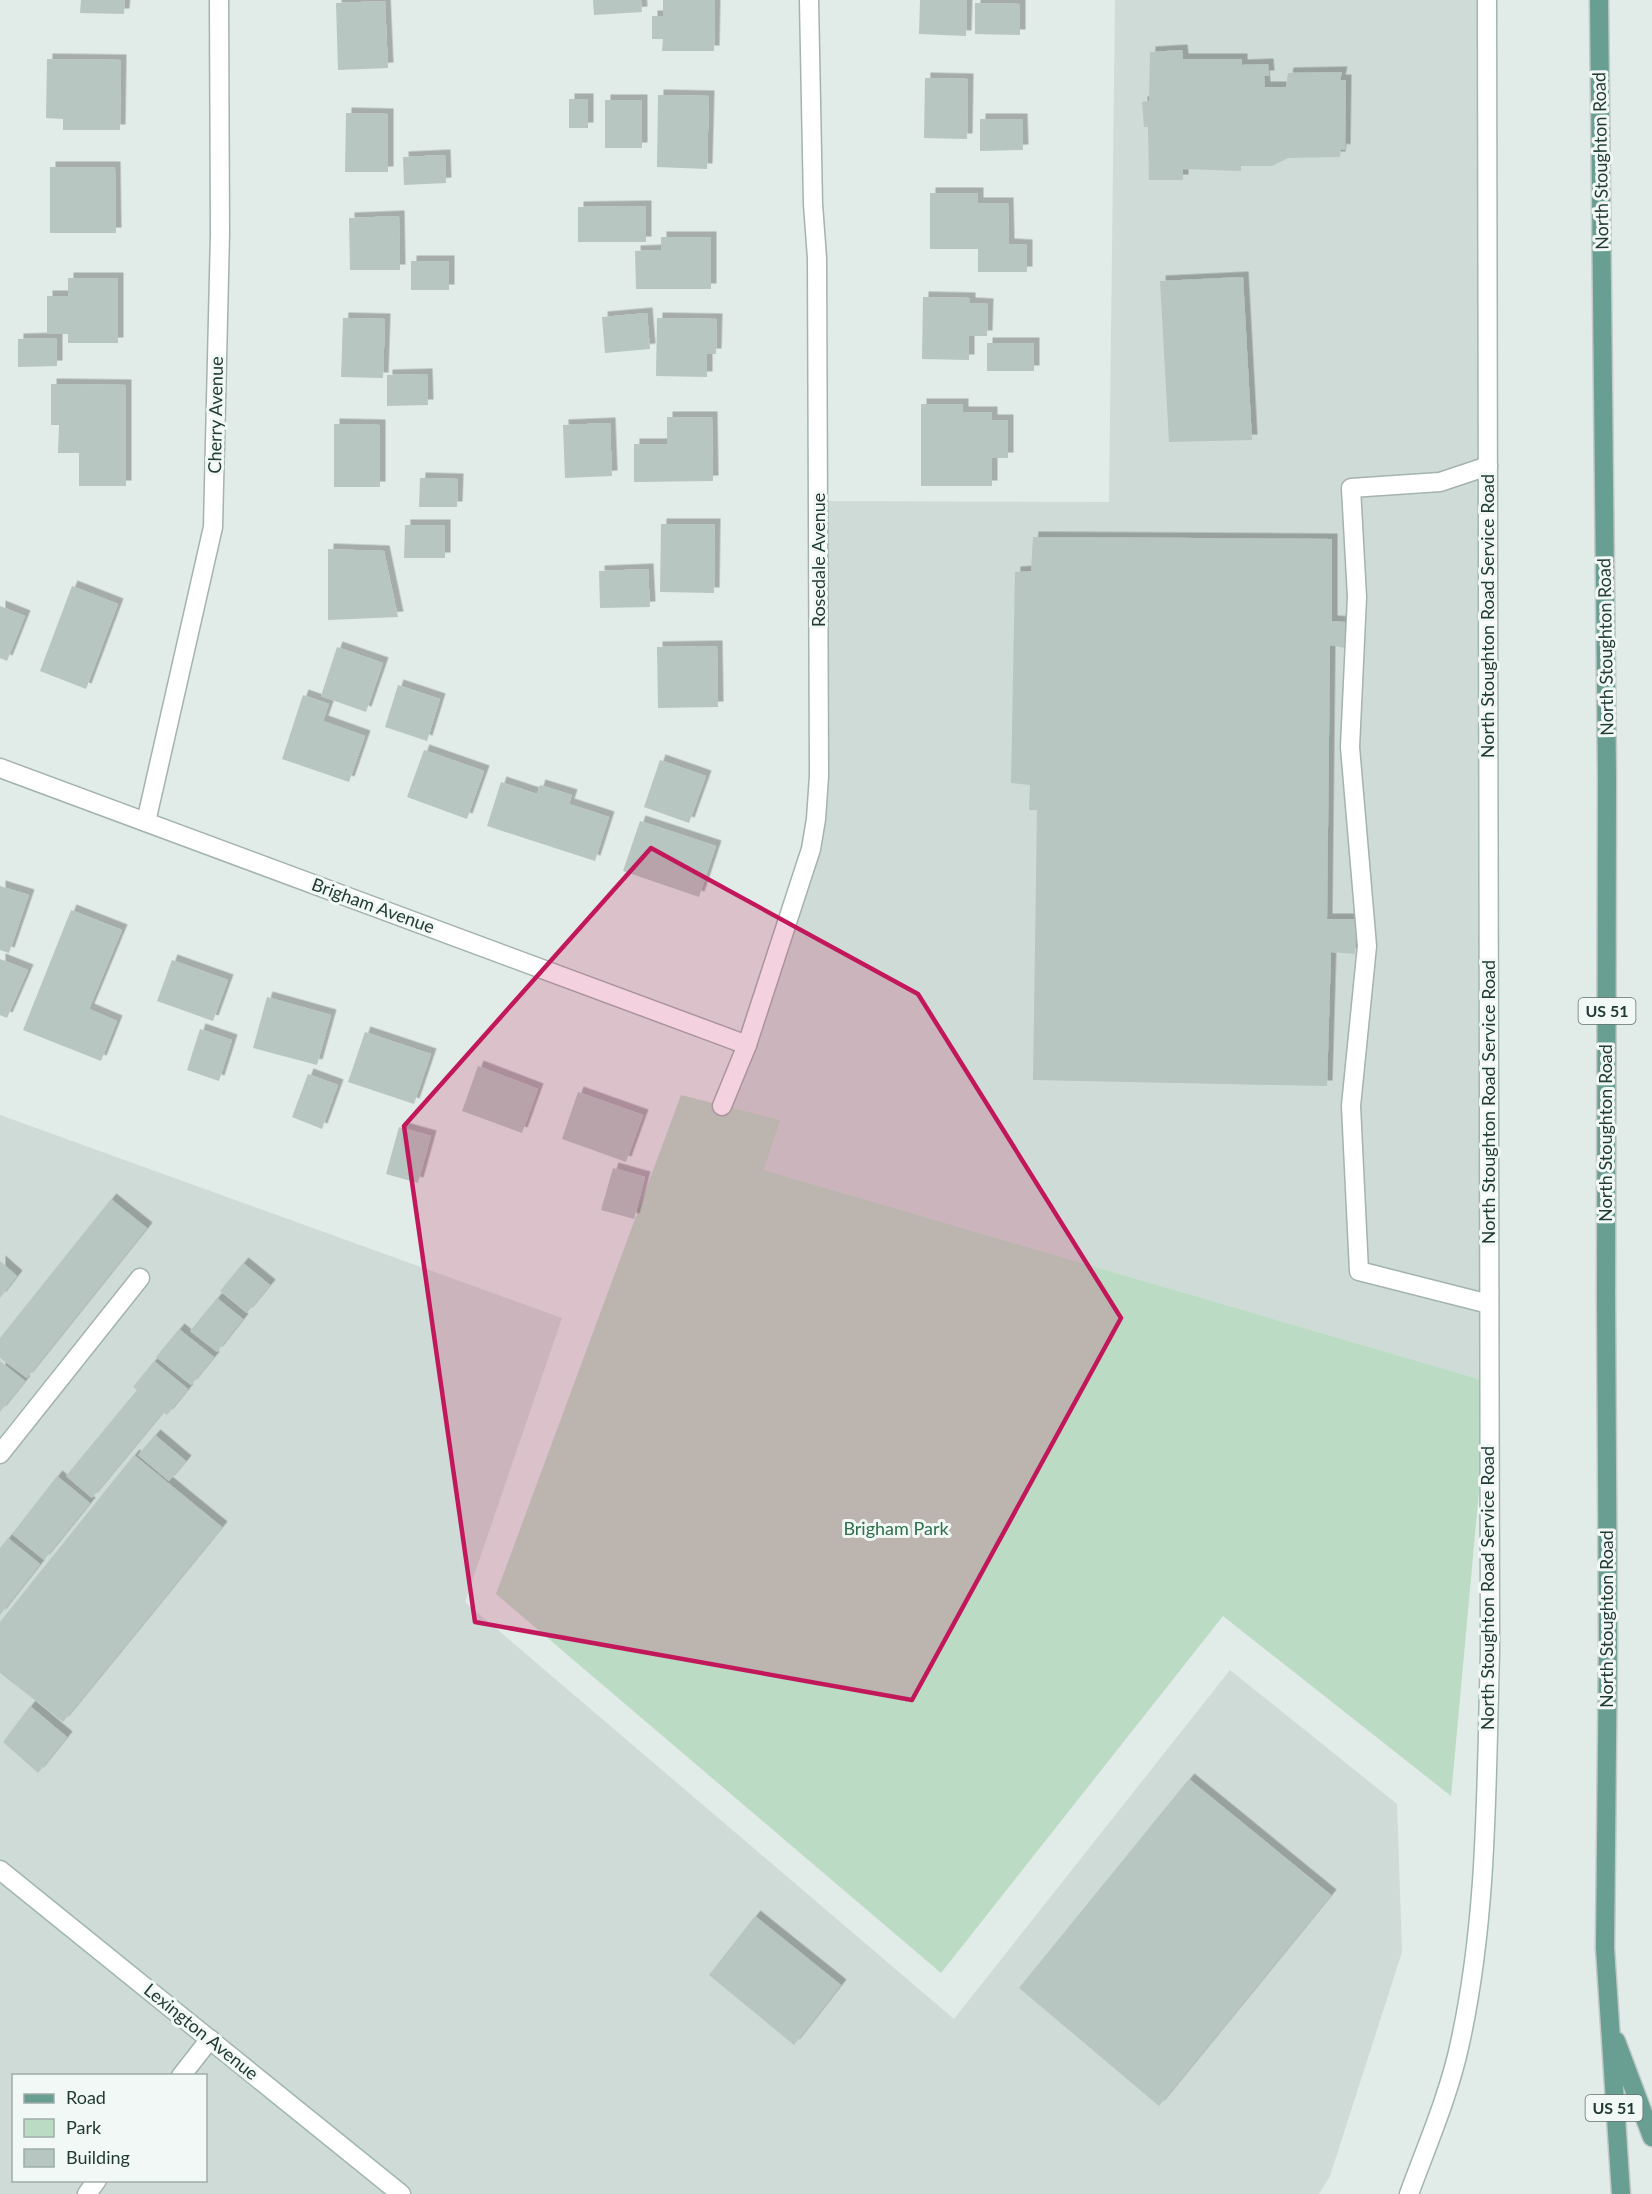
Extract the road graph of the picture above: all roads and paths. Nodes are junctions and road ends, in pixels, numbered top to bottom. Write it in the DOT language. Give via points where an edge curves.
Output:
graph roads {
  1 [pos="219,0"];
  2 [pos="809,0"];
  3 [pos="1487,0"];
  4 [pos="1599,0"];
  5 [pos="1488,466"];
  6 [pos="0,768"];
  7 [pos="146,822"];
  8 [pos="747,1045"];
  9 [pos="722,1106"];
  10 [pos="140,1278"];
  11 [pos="1489,1304"];
  12 [pos="0,1454"];
  13 [pos="0,1870"];
  14 [pos="1609,2022"];
  15 [pos="210,2039"];
  16 [pos="183,2074"];
  17 [pos="1652,2137"];
  18 [pos="96,2182"];
  19 [pos="87,2194"];
  20 [pos="401,2194"];
  21 [pos="1409,2194"];
  22 [pos="1621,2194"];
  1 -- 7 [label="street, Cherry Avenue" via="220,234 213,527"];
  2 -- 8 [label="street, Rosedale Avenue" via="813,204 818,258 819,776 811,849"];
  3 -- 5 [label="street, North Stoughton Road Service Road"];
  4 -- 14 [label="main road, North Stoughton Road / US 51" via="1607,777 1605,1948"];
  5 -- 11 [label="street, North Stoughton Road Service Road"];
  5 -- 11 [label="street" via="1440,482 1351,488 1357,597 1350,747 1367,946 1351,1106 1359,1271"];
  6 -- 7 [label="street, Brigham Avenue"];
  7 -- 8 [label="street, Brigham Avenue"];
  8 -- 9 [label="street, Rosedale Avenue"];
  10 -- 12 [label="street"];
  11 -- 21 [label="street, North Stoughton Road Service Road" via="1490,1654 1484,1860 1477,1939 1460,2044"];
  13 -- 15 [label="street, Lexington Avenue"];
  14 -- 17 [label="main road"];
  14 -- 22 [label="main road, North Stoughton Road / US 51"];
  15 -- 16 [label="street"];
  15 -- 20 [label="street, Lexington Avenue"];
  18 -- 19 [label="street"];
}
